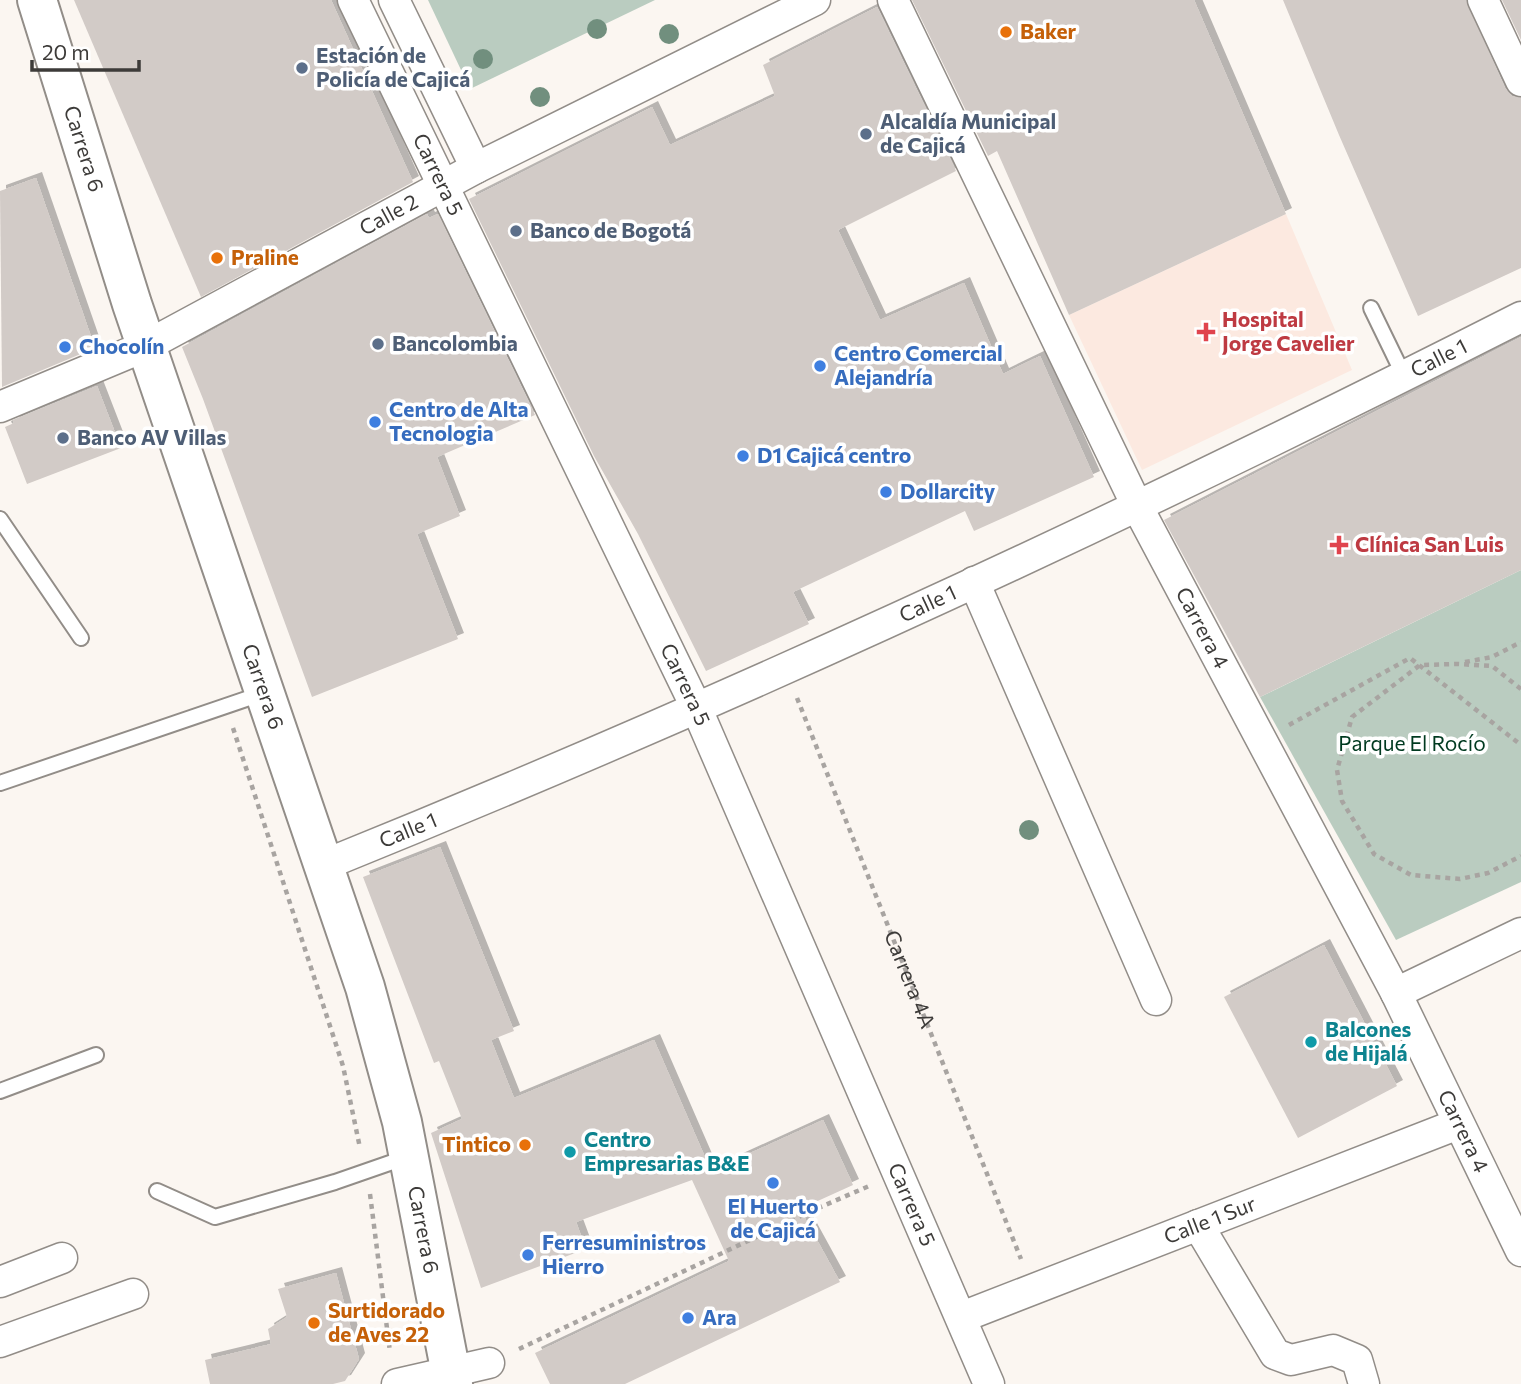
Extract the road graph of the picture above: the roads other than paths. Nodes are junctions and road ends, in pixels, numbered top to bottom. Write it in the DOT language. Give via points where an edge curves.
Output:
graph roads {
  1 [pos="37,0"];
  2 [pos="353,0"];
  3 [pos="394,0"];
  4 [pos="815,0"];
  5 [pos="893,0"];
  6 [pos="1483,0"];
  7 [pos="1521,81"];
  8 [pos="476,168"];
  9 [pos="444,186"];
  10 [pos="1371,308"];
  11 [pos="1521,317"];
  12 [pos="146,346"];
  13 [pos="1404,376"];
  14 [pos="0,407"];
  15 [pos="1137,506"];
  16 [pos="0,519"];
  17 [pos="974,582"];
  18 [pos="82,638"];
  19 [pos="265,693"];
  20 [pos="696,707"];
  21 [pos="0,783"];
  22 [pos="324,865"];
  23 [pos="1521,933"];
  24 [pos="1396,993"];
  25 [pos="1156,1000"];
  26 [pos="96,1055"];
  27 [pos="0,1091"];
  28 [pos="1458,1124"];
  29 [pos="409,1156"];
  30 [pos="157,1191"];
  31 [pos="1198,1226"];
  32 [pos="1521,1251"];
  33 [pos="62,1258"];
  34 [pos="0,1282"];
  35 [pos="133,1294"];
  36 [pos="961,1317"];
  37 [pos="0,1342"];
  38 [pos="489,1363"];
  39 [pos="452,1378"];
  40 [pos="397,1384"];
  41 [pos="989,1384"];
  42 [pos="1364,1384"];
  1 -- 12 [label="main road, Carrera 6"];
  2 -- 9 [label="street, Carrera 5"];
  3 -- 8 [label="street, Carrera 5"];
  4 -- 8 [label="street, Calle 2"];
  5 -- 15 [label="street, Carrera 4"];
  6 -- 7 [label="street"];
  8 -- 9 [label="street, Calle 2"];
  9 -- 12 [label="street, Calle 2"];
  9 -- 20 [label="street, Carrera 5"];
  10 -- 13 [label="lane"];
  11 -- 13 [label="street, Calle 1"];
  12 -- 14 [label="street, Calle 2"];
  12 -- 19 [label="main road, Carrera 6"];
  13 -- 15 [label="street, Calle 1"];
  15 -- 17 [label="street, Calle 1"];
  15 -- 24 [label="street, Carrera 4"];
  16 -- 18 [label="lane"];
  17 -- 20 [label="street, Calle 1"];
  17 -- 25 [label="street"];
  19 -- 21 [label="lane"];
  19 -- 22 [label="main road, Carrera 6"];
  20 -- 22 [label="street, Calle 1"];
  20 -- 36 [label="street, Carrera 5"];
  22 -- 29 [label="main road, Carrera 6" via="365,987"];
  23 -- 24 [label="street"];
  24 -- 28 [label="street, Carrera 4"];
  26 -- 27 [label="lane"];
  28 -- 31 [label="street, Calle 1 Sur"];
  28 -- 32 [label="street, Carrera 4"];
  29 -- 30 [label="lane" via="215,1217"];
  29 -- 39 [label="main road, Carrera 6"];
  31 -- 36 [label="street, Calle 1 Sur"];
  31 -- 42 [label="street" via="1275,1354 1291,1360 1333,1350 1357,1360"];
  33 -- 34 [label="street"];
  35 -- 37 [label="street"];
  36 -- 41 [label="street, Carrera 5"];
  38 -- 39 [label="street"];
  39 -- 40 [label="street"];
}
